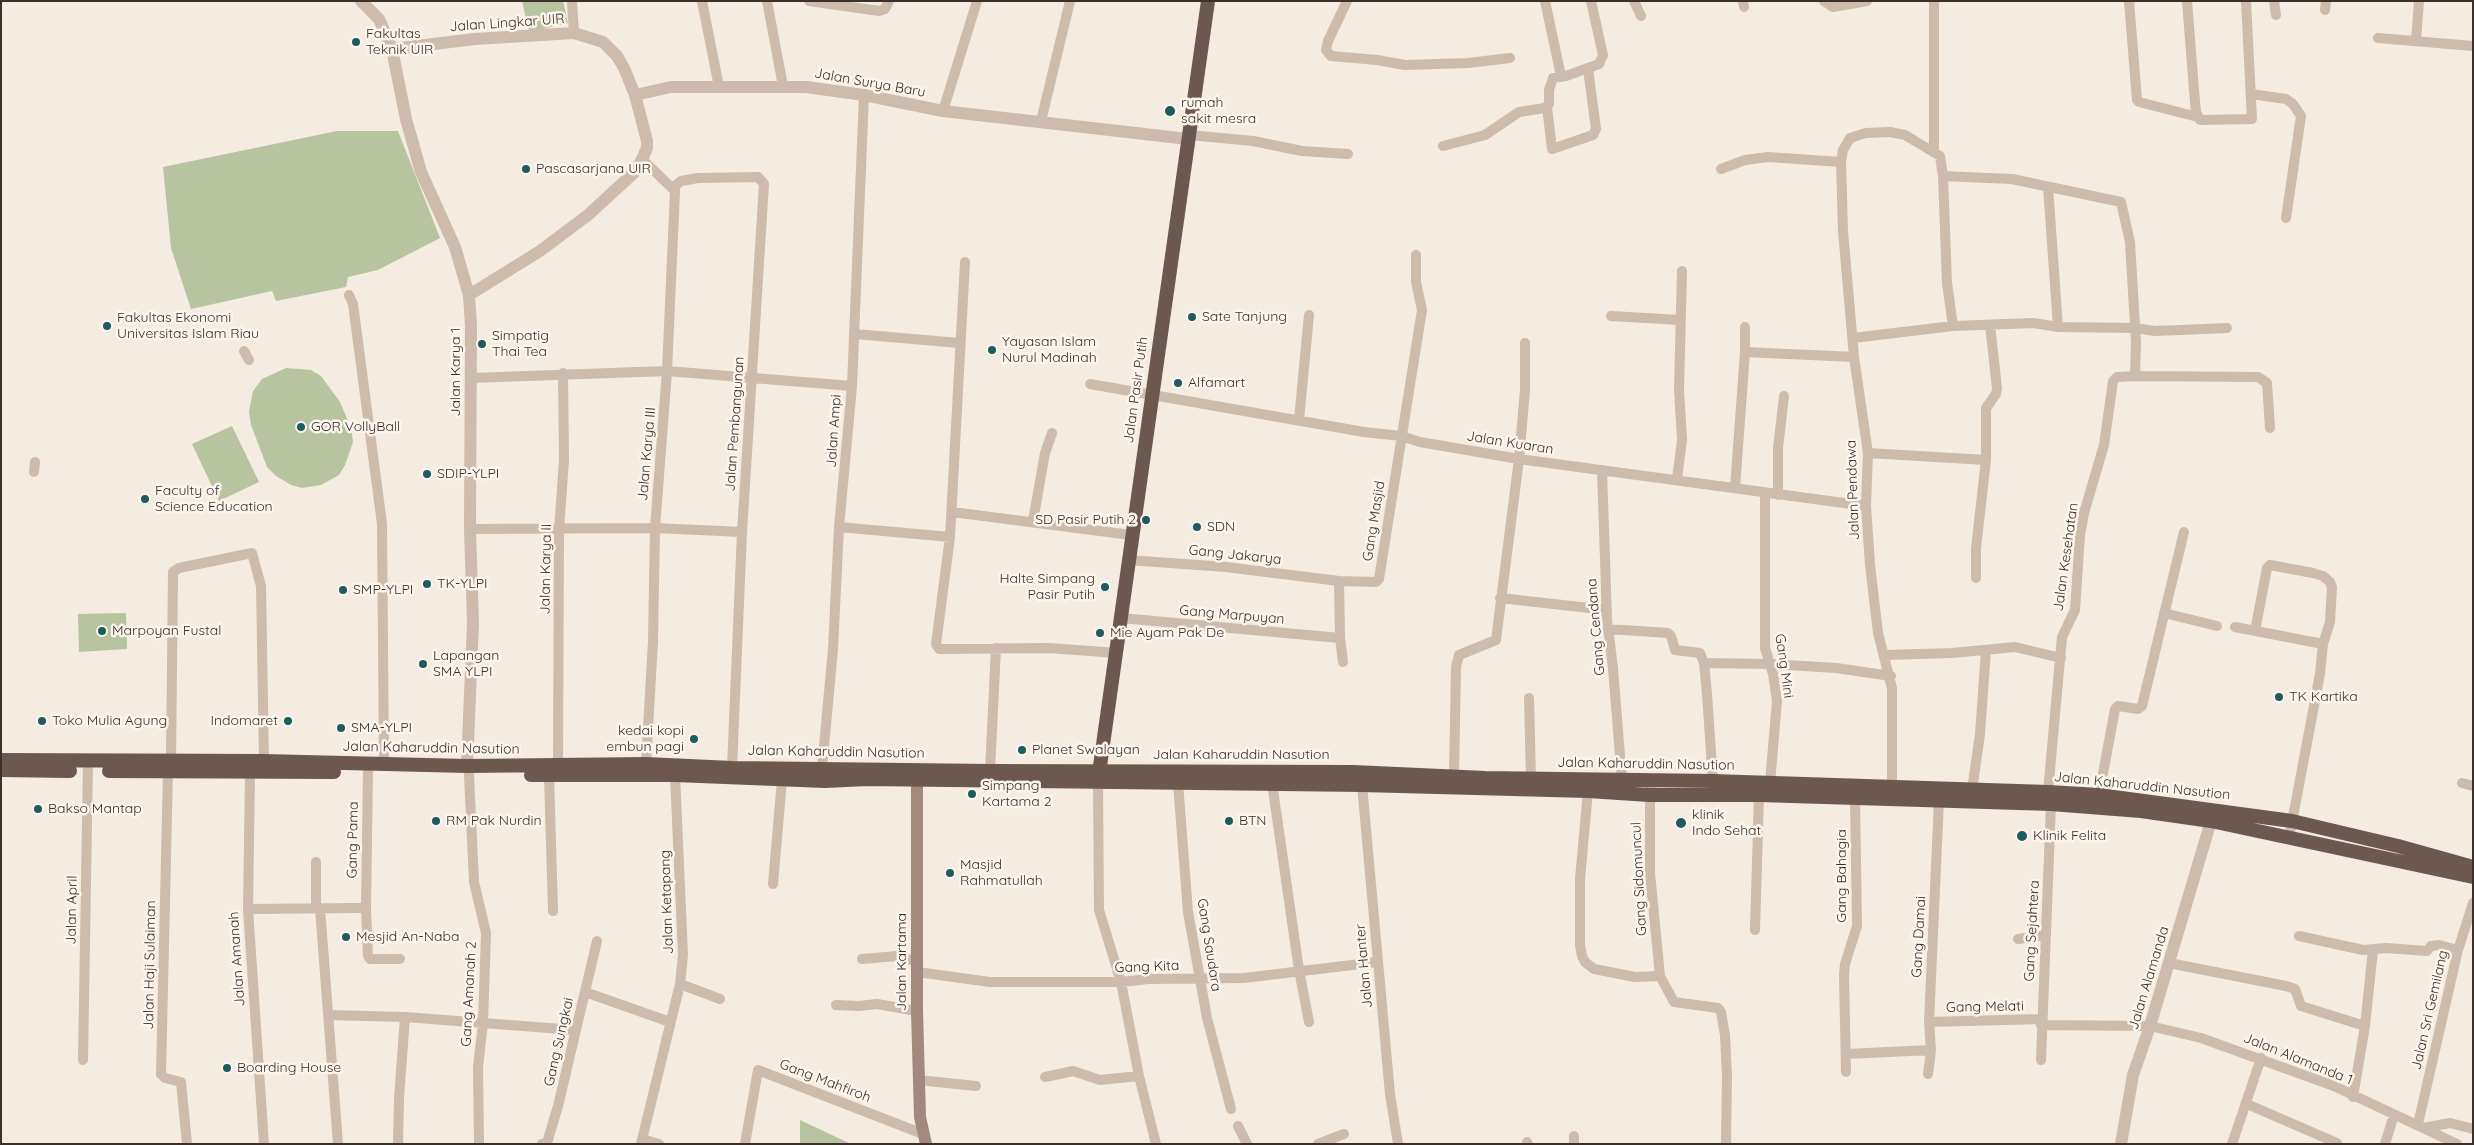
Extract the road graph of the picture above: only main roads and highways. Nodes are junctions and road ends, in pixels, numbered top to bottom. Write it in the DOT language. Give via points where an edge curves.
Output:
graph roads {
  1 [pos="1208,1"];
  2 [pos="1,760"];
  3 [pos="88,766"];
  4 [pos="170,766"];
  5 [pos="1,770"];
  6 [pos="468,771"];
  7 [pos="587,771"];
  8 [pos="1099,777"];
  9 [pos="917,780"];
  10 [pos="2050,798"];
  11 [pos="2473,867"];
  12 [pos="2473,877"];
  13 [pos="924,1139"];
  1 -- 8 [label="highway, Jalan Pasir Putih"];
  2 -- 3 [label="highway, Jalan Kaharuddin Nasution"];
  3 -- 4 [label="highway, Jalan Kaharuddin Nasution"];
  3 -- 5 [label="highway, Jalan Kaharuddin Nasution"];
  4 -- 6 [label="highway, Jalan Kaharuddin Nasution" via="250,772"];
  4 -- 6 [label="highway, Jalan Kaharuddin Nasution" via="264,761 384,764"];
  6 -- 7 [label="highway, Jalan Kaharuddin Nasution"];
  7 -- 8 [label="highway, Jalan Kaharuddin Nasution" via="646,764 990,771"];
  7 -- 9 [label="highway, Jalan Kaharuddin Nasution" via="782,780"];
  8 -- 9 [label="highway, Jalan Kaharuddin Nasution"];
  8 -- 10 [label="highway, Jalan Kaharuddin Nasution" via="1178,783 1362,785 1649,795 1939,800"];
  8 -- 10 [label="highway, Jalan Kaharuddin Nasution" via="1353,772 1892,786"];
  9 -- 13 [label="main road, Jalan Kartama" via="918,1080"];
  10 -- 11 [label="highway, Jalan Kaharuddin Nasution" via="2099,795 2292,821"];
  10 -- 12 [label="highway, Jalan Kaharuddin Nasution" via="2211,821"];
}
